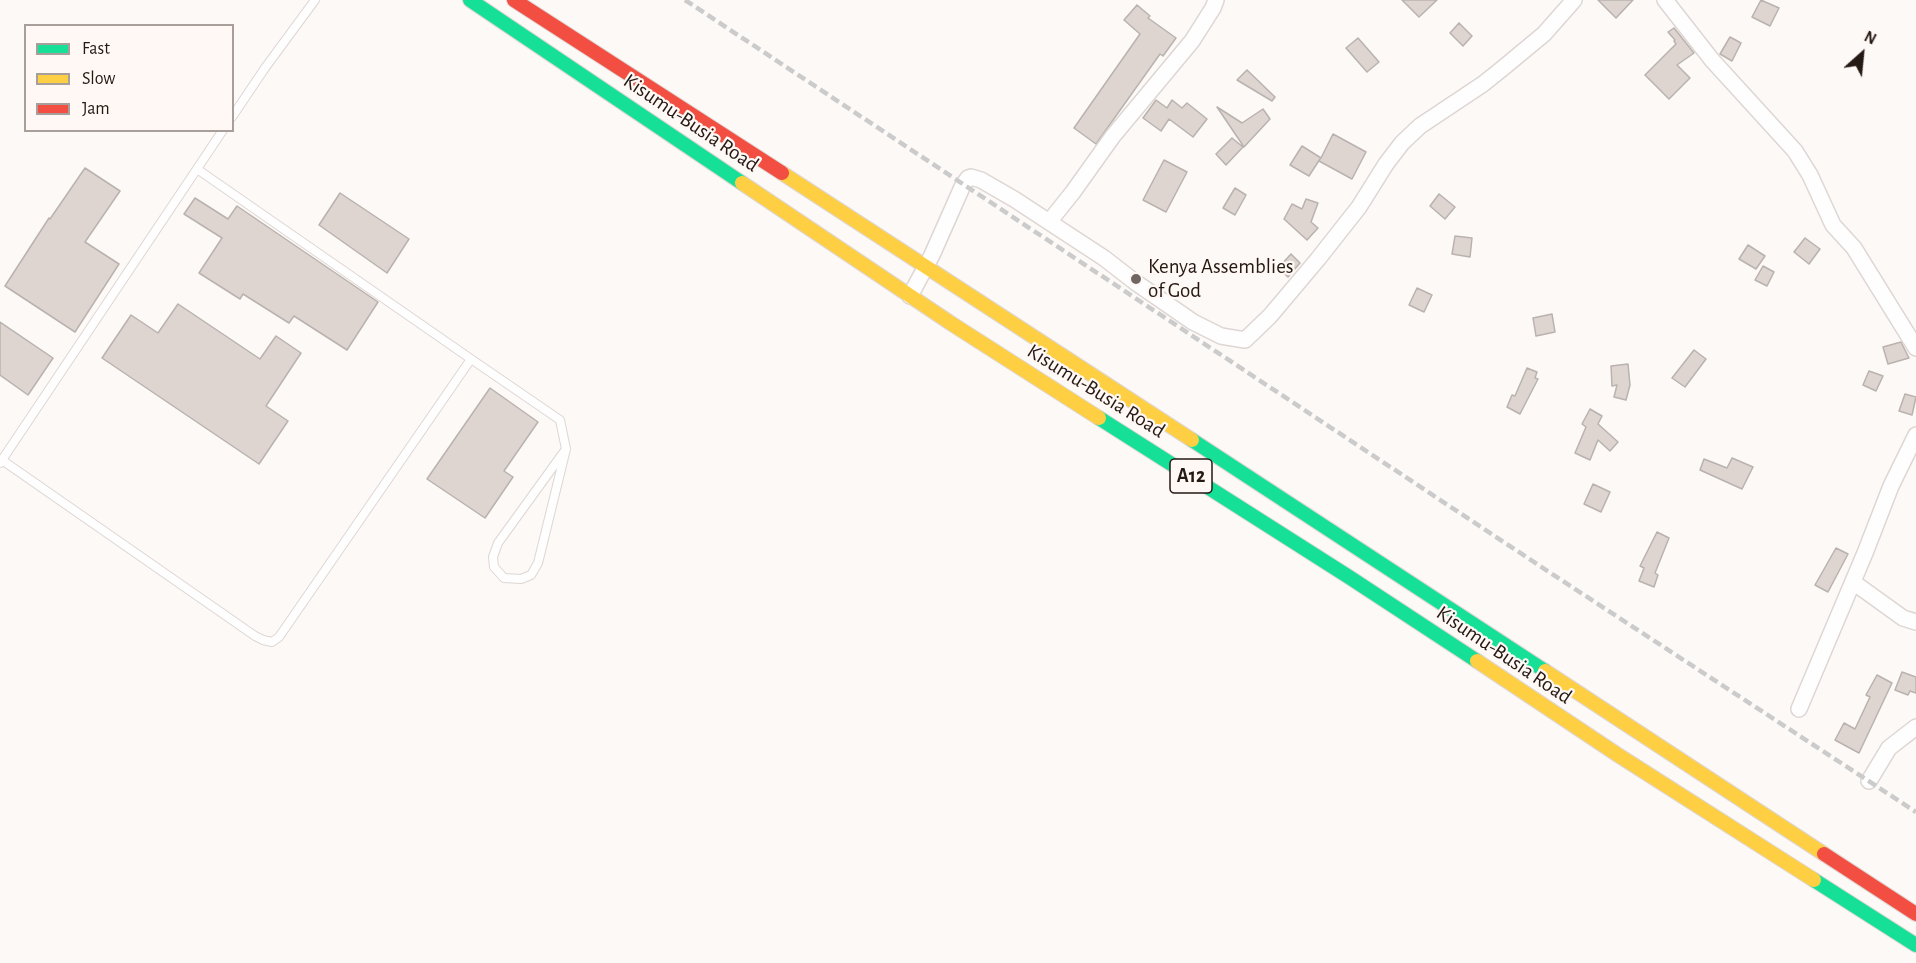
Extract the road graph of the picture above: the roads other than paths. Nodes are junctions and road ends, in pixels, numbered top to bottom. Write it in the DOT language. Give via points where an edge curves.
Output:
graph roads {
  1 [pos="315,0"];
  2 [pos="470,0"];
  3 [pos="514,0"];
  4 [pos="1216,0"];
  5 [pos="1574,0"];
  6 [pos="1665,0"];
  7 [pos="234,114"];
  8 [pos="222,132"];
  9 [pos="197,169"];
  10 [pos="1049,222"];
  11 [pos="926,266"];
  12 [pos="910,296"];
  13 [pos="1916,348"];
  14 [pos="471,359"];
  15 [pos="1916,435"];
  16 [pos="566,449"];
  17 [pos="1,462"];
  18 [pos="1853,582"];
  19 [pos="1916,622"];
  20 [pos="1799,709"];
  21 [pos="1916,727"];
  22 [pos="1869,781"];
  23 [pos="1916,914"];
  24 [pos="1916,945"];
  1 -- 7 [label="lane"];
  2 -- 12 [label="main road, Kisumu-Busia Road / A12"];
  3 -- 11 [label="main road"];
  4 -- 10 [label="street" via="1192,41 1113,136"];
  5 -- 10 [label="street" via="1544,34 1402,143 1318,259 1245,340 1221,336 1193,322"];
  6 -- 13 [label="street" via="1712,60 1795,151 1833,225 1854,248"];
  8 -- 9 [label="lane"];
  9 -- 14 [label="lane"];
  9 -- 17 [label="lane"];
  10 -- 11 [label="street" via="981,180 968,178"];
  11 -- 12 [label="street"];
  11 -- 23 [label="main road"];
  12 -- 24 [label="main road, Kisumu-Busia Road / A12"];
  14 -- 16 [label="lane" via="560,420"];
  14 -- 17 [label="lane" via="272,642 255,636"];
  15 -- 18 [label="street"];
  16 -- 16 [label="lane" via="538,563 531,575 504,578 494,567 498,543"];
  18 -- 19 [label="street" via="1903,618"];
  18 -- 20 [label="street"];
  21 -- 22 [label="street" via="1889,748"];
}
